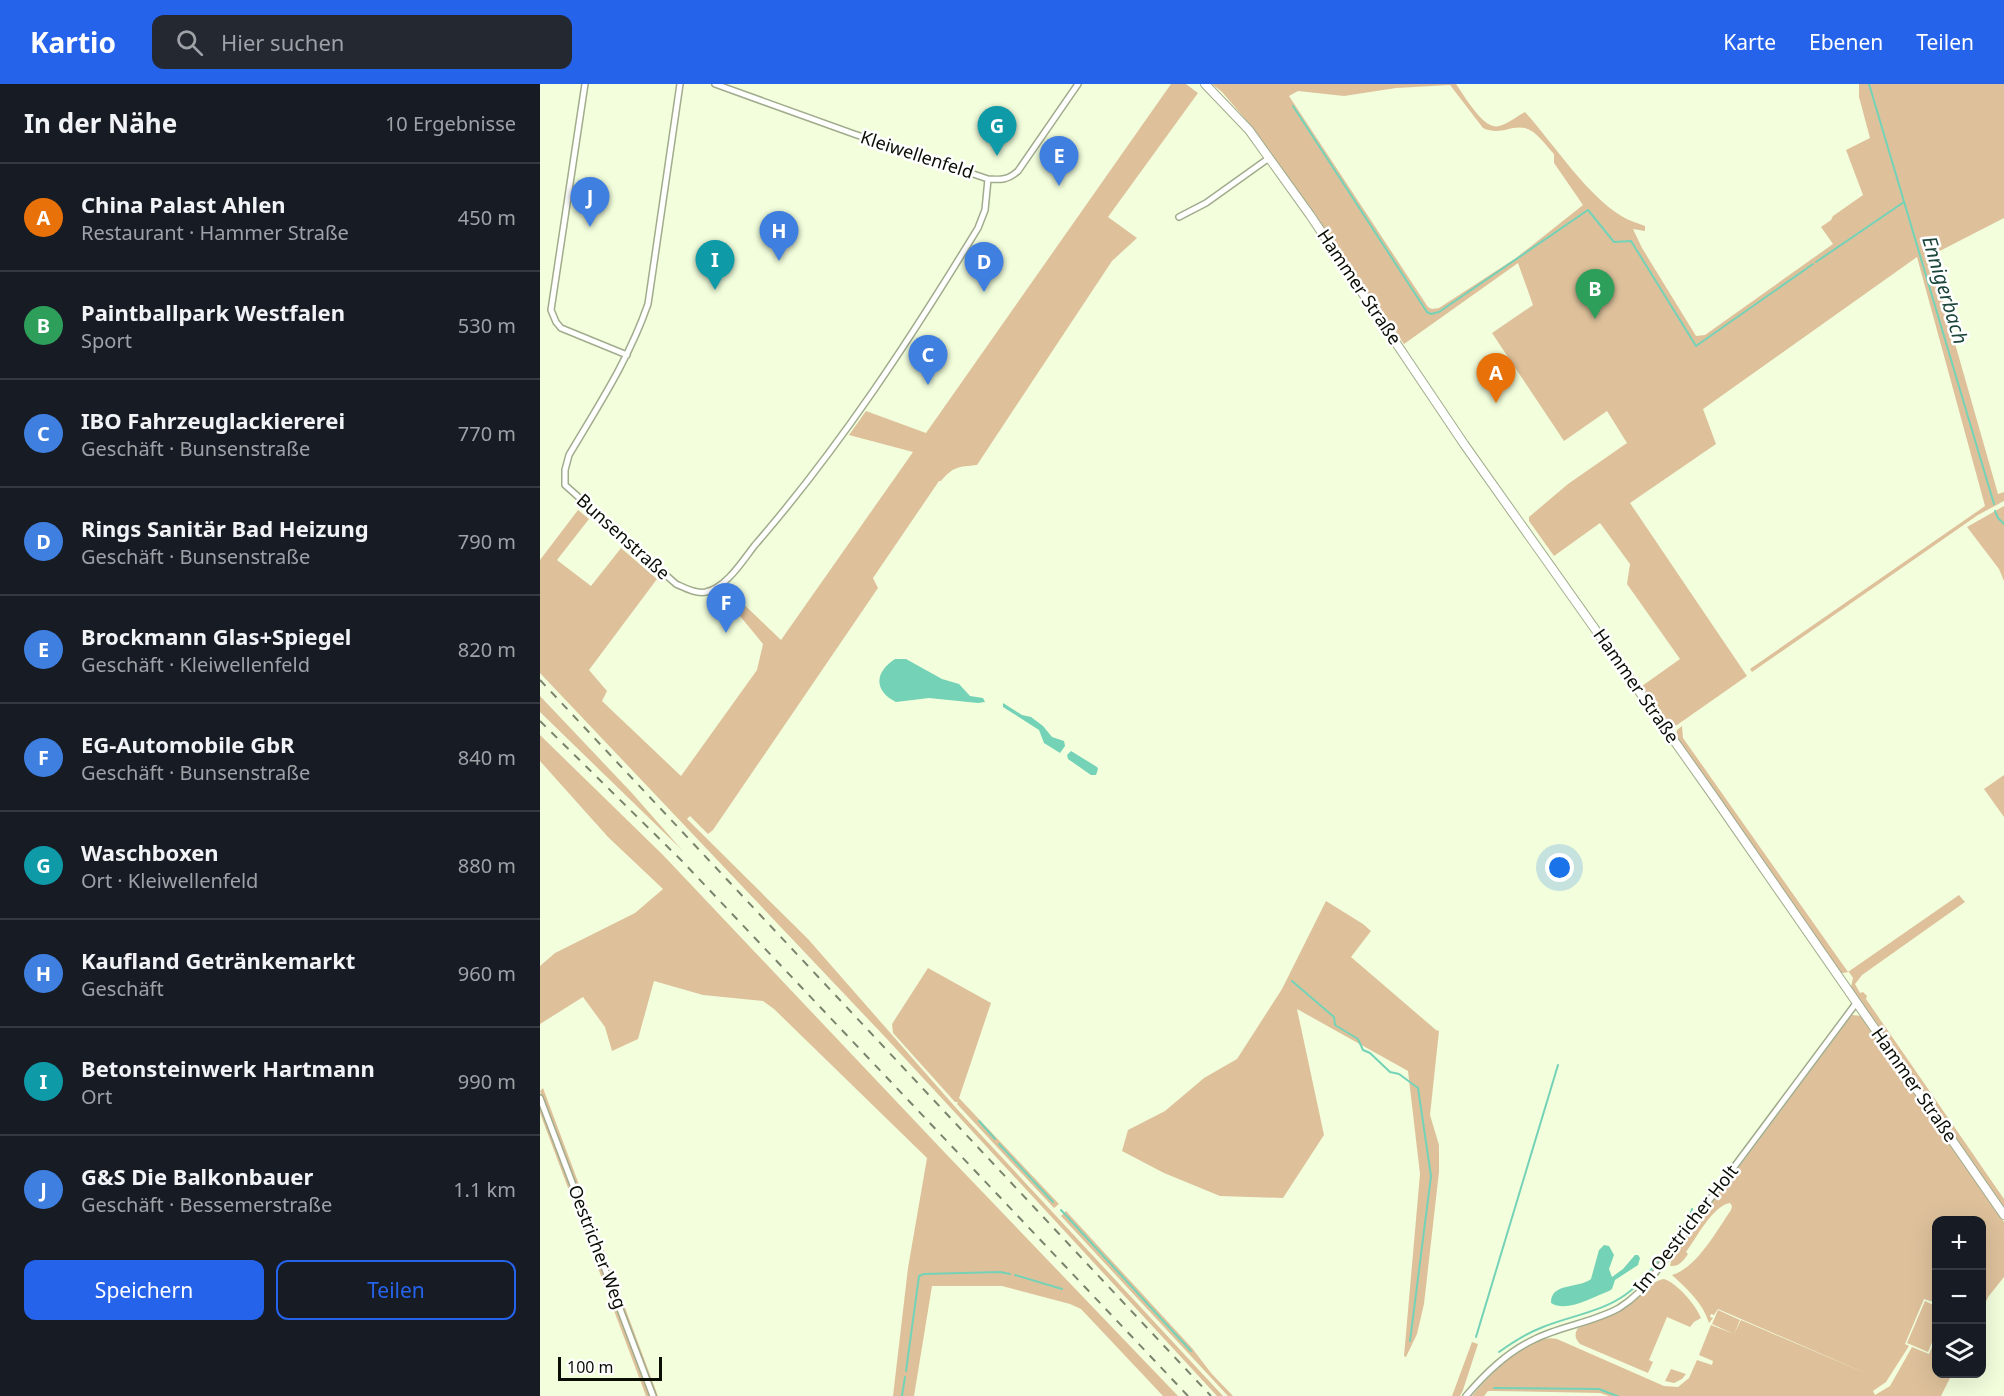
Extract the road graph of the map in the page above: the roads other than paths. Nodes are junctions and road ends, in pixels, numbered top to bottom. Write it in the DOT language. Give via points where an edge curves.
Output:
graph roads {
  1 [pos="585,84"];
  2 [pos="680,84"];
  3 [pos="715,84"];
  4 [pos="1078,84"];
  5 [pos="1205,84"];
  6 [pos="1269,158"];
  7 [pos="988,178"];
  8 [pos="1179,218"];
  9 [pos="627,355"];
  10 [pos="1857,1002"];
  11 [pos="540,1098"];
  12 [pos="2004,1215"];
  13 [pos="653,1396"];
  14 [pos="1466,1396"];
  1 -- 9 [label="street" via="551,310 561,328"];
  2 -- 9 [label="street, Bunsenstraße" via="648,304"];
  3 -- 7 [label="street, Kleiwellenfeld"];
  4 -- 7 [label="street, Kleiwellenfeld" via="1017,171 1010,178"];
  5 -- 6 [label="main road, Hammer Straße" via="1235,113"];
  6 -- 8 [label="street"];
  6 -- 10 [label="main road, Hammer Straße" via="1464,444"];
  7 -- 9 [label="street, Bunsenstraße" via="985,210 978,228 886,373 784,511 726,580 707,592 676,584 565,484 568,455"];
  10 -- 12 [label="main road, Hammer Straße"];
  10 -- 14 [label="street, Im Oestricher Holt" via="1640,1291 1608,1313 1526,1343 1496,1365"];
  11 -- 13 [label="street, Oestricher Weg"];
}
